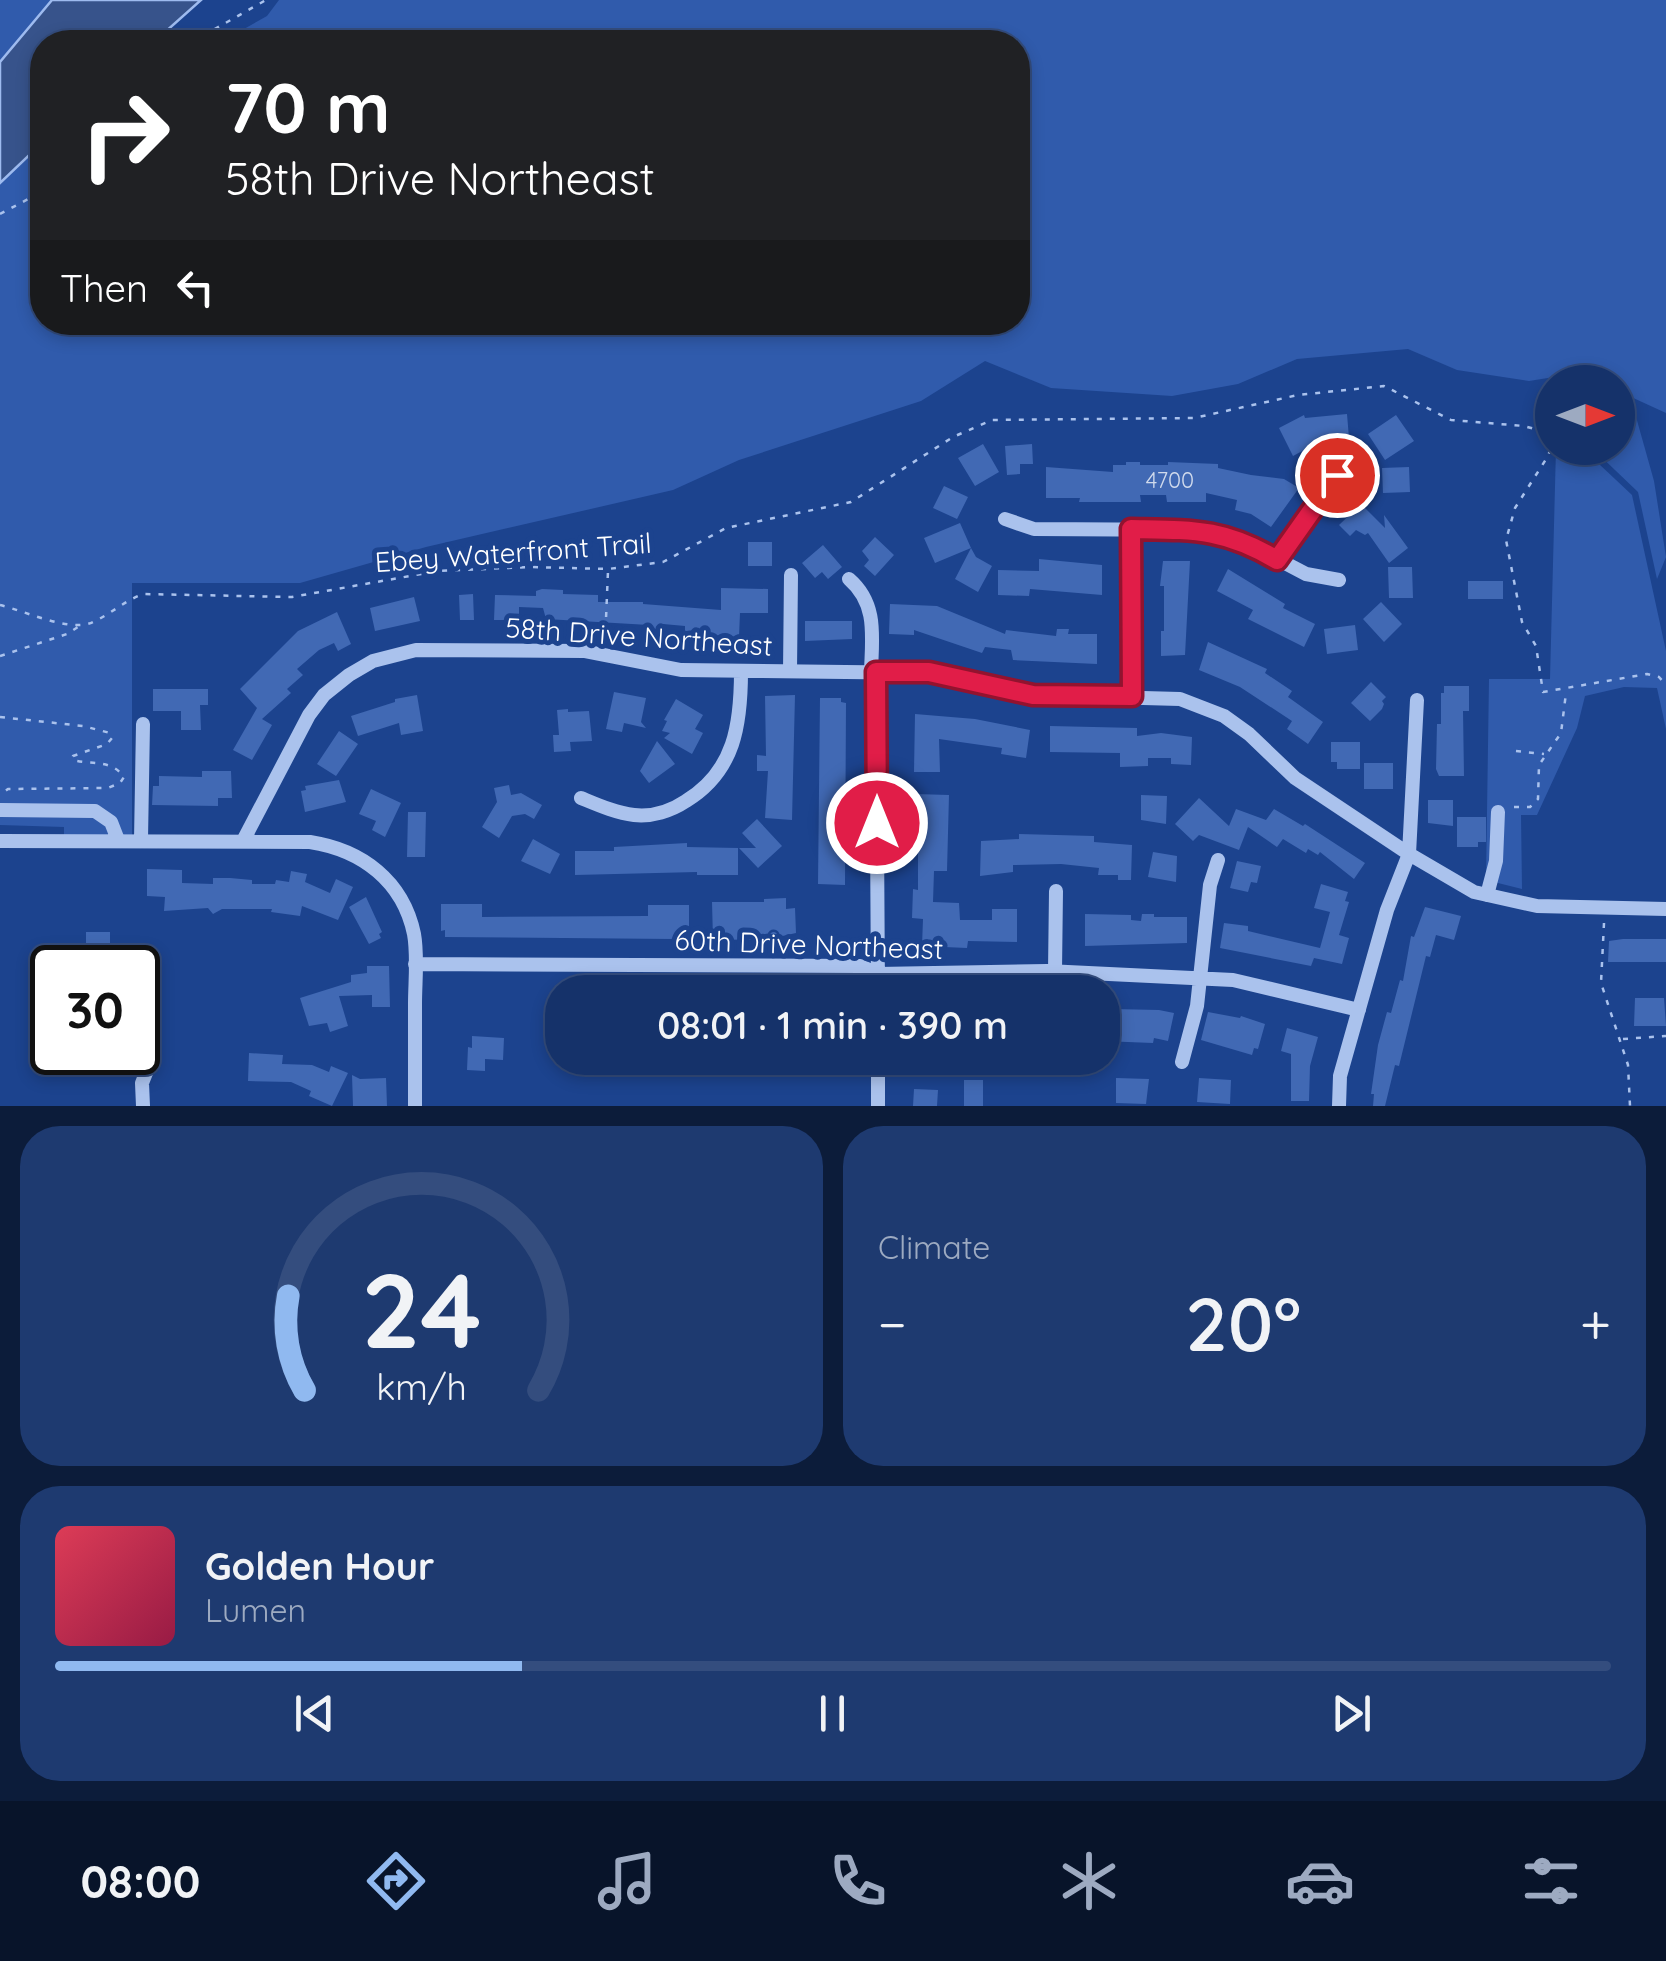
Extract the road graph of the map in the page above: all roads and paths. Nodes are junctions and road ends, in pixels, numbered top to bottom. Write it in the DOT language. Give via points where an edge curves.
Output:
graph roads {
  1 [pos="266,0"];
  2 [pos="213,30"];
  3 [pos="30,199"];
  4 [pos="0,214"];
  5 [pos="1337,475"];
  6 [pos="1005,519"];
  7 [pos="1131,529"];
  8 [pos="1277,560"];
  9 [pos="608,570"];
  10 [pos="791,574"];
  11 [pos="849,579"];
  12 [pos="1339,580"];
  13 [pos="0,605"];
  14 [pos="78,627"];
  15 [pos="603,654"];
  16 [pos="0,656"];
  17 [pos="741,671"];
  18 [pos="790,672"];
  19 [pos="874,672"];
  20 [pos="1666,684"];
  21 [pos="1566,690"];
  22 [pos="1132,696"];
  23 [pos="1418,700"];
  24 [pos="0,718"];
  25 [pos="143,724"];
  26 [pos="1516,751"];
  27 [pos="1546,755"];
  28 [pos="0,795"];
  29 [pos="582,798"];
  30 [pos="1,810"];
  31 [pos="1498,812"];
  32 [pos="0,840"];
  33 [pos="118,840"];
  34 [pos="141,840"];
  35 [pos="243,841"];
  36 [pos="1409,854"];
  37 [pos="1218,860"];
  38 [pos="1056,891"];
  39 [pos="1488,896"];
  40 [pos="1604,908"];
  41 [pos="1666,909"];
  42 [pos="415,964"];
  43 [pos="1054,972"];
  44 [pos="878,974"];
  45 [pos="1202,978"];
  46 [pos="1360,1010"];
  47 [pos="1666,1036"];
  48 [pos="1621,1039"];
  49 [pos="1182,1062"];
  50 [pos="145,1075"];
  51 [pos="878,1075"];
  52 [pos="142,1106"];
  53 [pos="415,1106"];
  54 [pos="878,1106"];
  55 [pos="1339,1106"];
  56 [pos="1630,1106"];
  1 -- 2 [label="path"];
  3 -- 4 [label="path"];
  5 -- 8 [label="street"];
  6 -- 7 [label="street" via="1034,529"];
  7 -- 8 [label="street" via="1224,534"];
  7 -- 22 [label="street"];
  8 -- 12 [label="street"];
  9 -- 14 [label="path, Ebey Waterfront Trail" via="438,572 292,597 143,594"];
  9 -- 15 [label="path"];
  9 -- 21 [label="path, Ebey Waterfront Trail" via="663,562 749,521 851,502 952,437 992,420 1194,418 1298,395 1384,386 1452,420 1548,433 1548,456 1515,508 1506,540 1542,692"];
  10 -- 18 [label="street"];
  11 -- 19 [label="street" via="870,606"];
  13 -- 14 [label="path"];
  14 -- 16 [label="path, Ebey Waterfront Trail"];
  15 -- 17 [label="street, 58th Drive Northeast" via="681,670"];
  15 -- 35 [label="street, 58th Drive Northeast" via="416,650 374,661 309,714"];
  17 -- 18 [label="street, 58th Drive Northeast"];
  17 -- 29 [label="street" via="731,753 699,793 653,815"];
  18 -- 19 [label="street, 58th Drive Northeast"];
  19 -- 22 [label="street, 58th Drive Northeast" via="929,672 1033,695"];
  19 -- 44 [label="street"];
  20 -- 21 [label="path" via="1659,676 1624,677"];
  21 -- 27 [label="path" via="1561,734"];
  22 -- 36 [label="street, 58th Drive Northeast" via="1180,698 1224,716 1295,778"];
  23 -- 36 [label="street"];
  24 -- 28 [label="path" via="102,730 112,738 107,744 73,760 102,762 124,777 108,788 8,789"];
  25 -- 34 [label="street"];
  26 -- 27 [label="path"];
  27 -- 31 [label="path" via="1535,805"];
  30 -- 33 [label="street" via="95,811"];
  31 -- 39 [label="street"];
  32 -- 33 [label="street"];
  33 -- 34 [label="street"];
  34 -- 35 [label="street"];
  35 -- 42 [label="street" via="334,846 373,866 408,914"];
  36 -- 39 [label="street, 58th Drive Northeast"];
  36 -- 46 [label="street"];
  37 -- 45 [label="street"];
  38 -- 43 [label="street"];
  39 -- 40 [label="street, 58th Drive Northeast"];
  40 -- 41 [label="street, 58th Drive Northeast"];
  40 -- 48 [label="path" via="1601,983"];
  42 -- 44 [label="street, 60th Drive Northeast" via="860,966"];
  42 -- 53 [label="street"];
  43 -- 44 [label="street, 60th Drive Northeast"];
  43 -- 45 [label="street, 60th Drive Northeast"];
  45 -- 46 [label="street, 60th Drive Northeast"];
  45 -- 49 [label="street"];
  46 -- 55 [label="street" via="1340,1076"];
  47 -- 48 [label="path"];
  48 -- 56 [label="path"];
  50 -- 52 [label="street"];
  51 -- 54 [label="street"];
}
